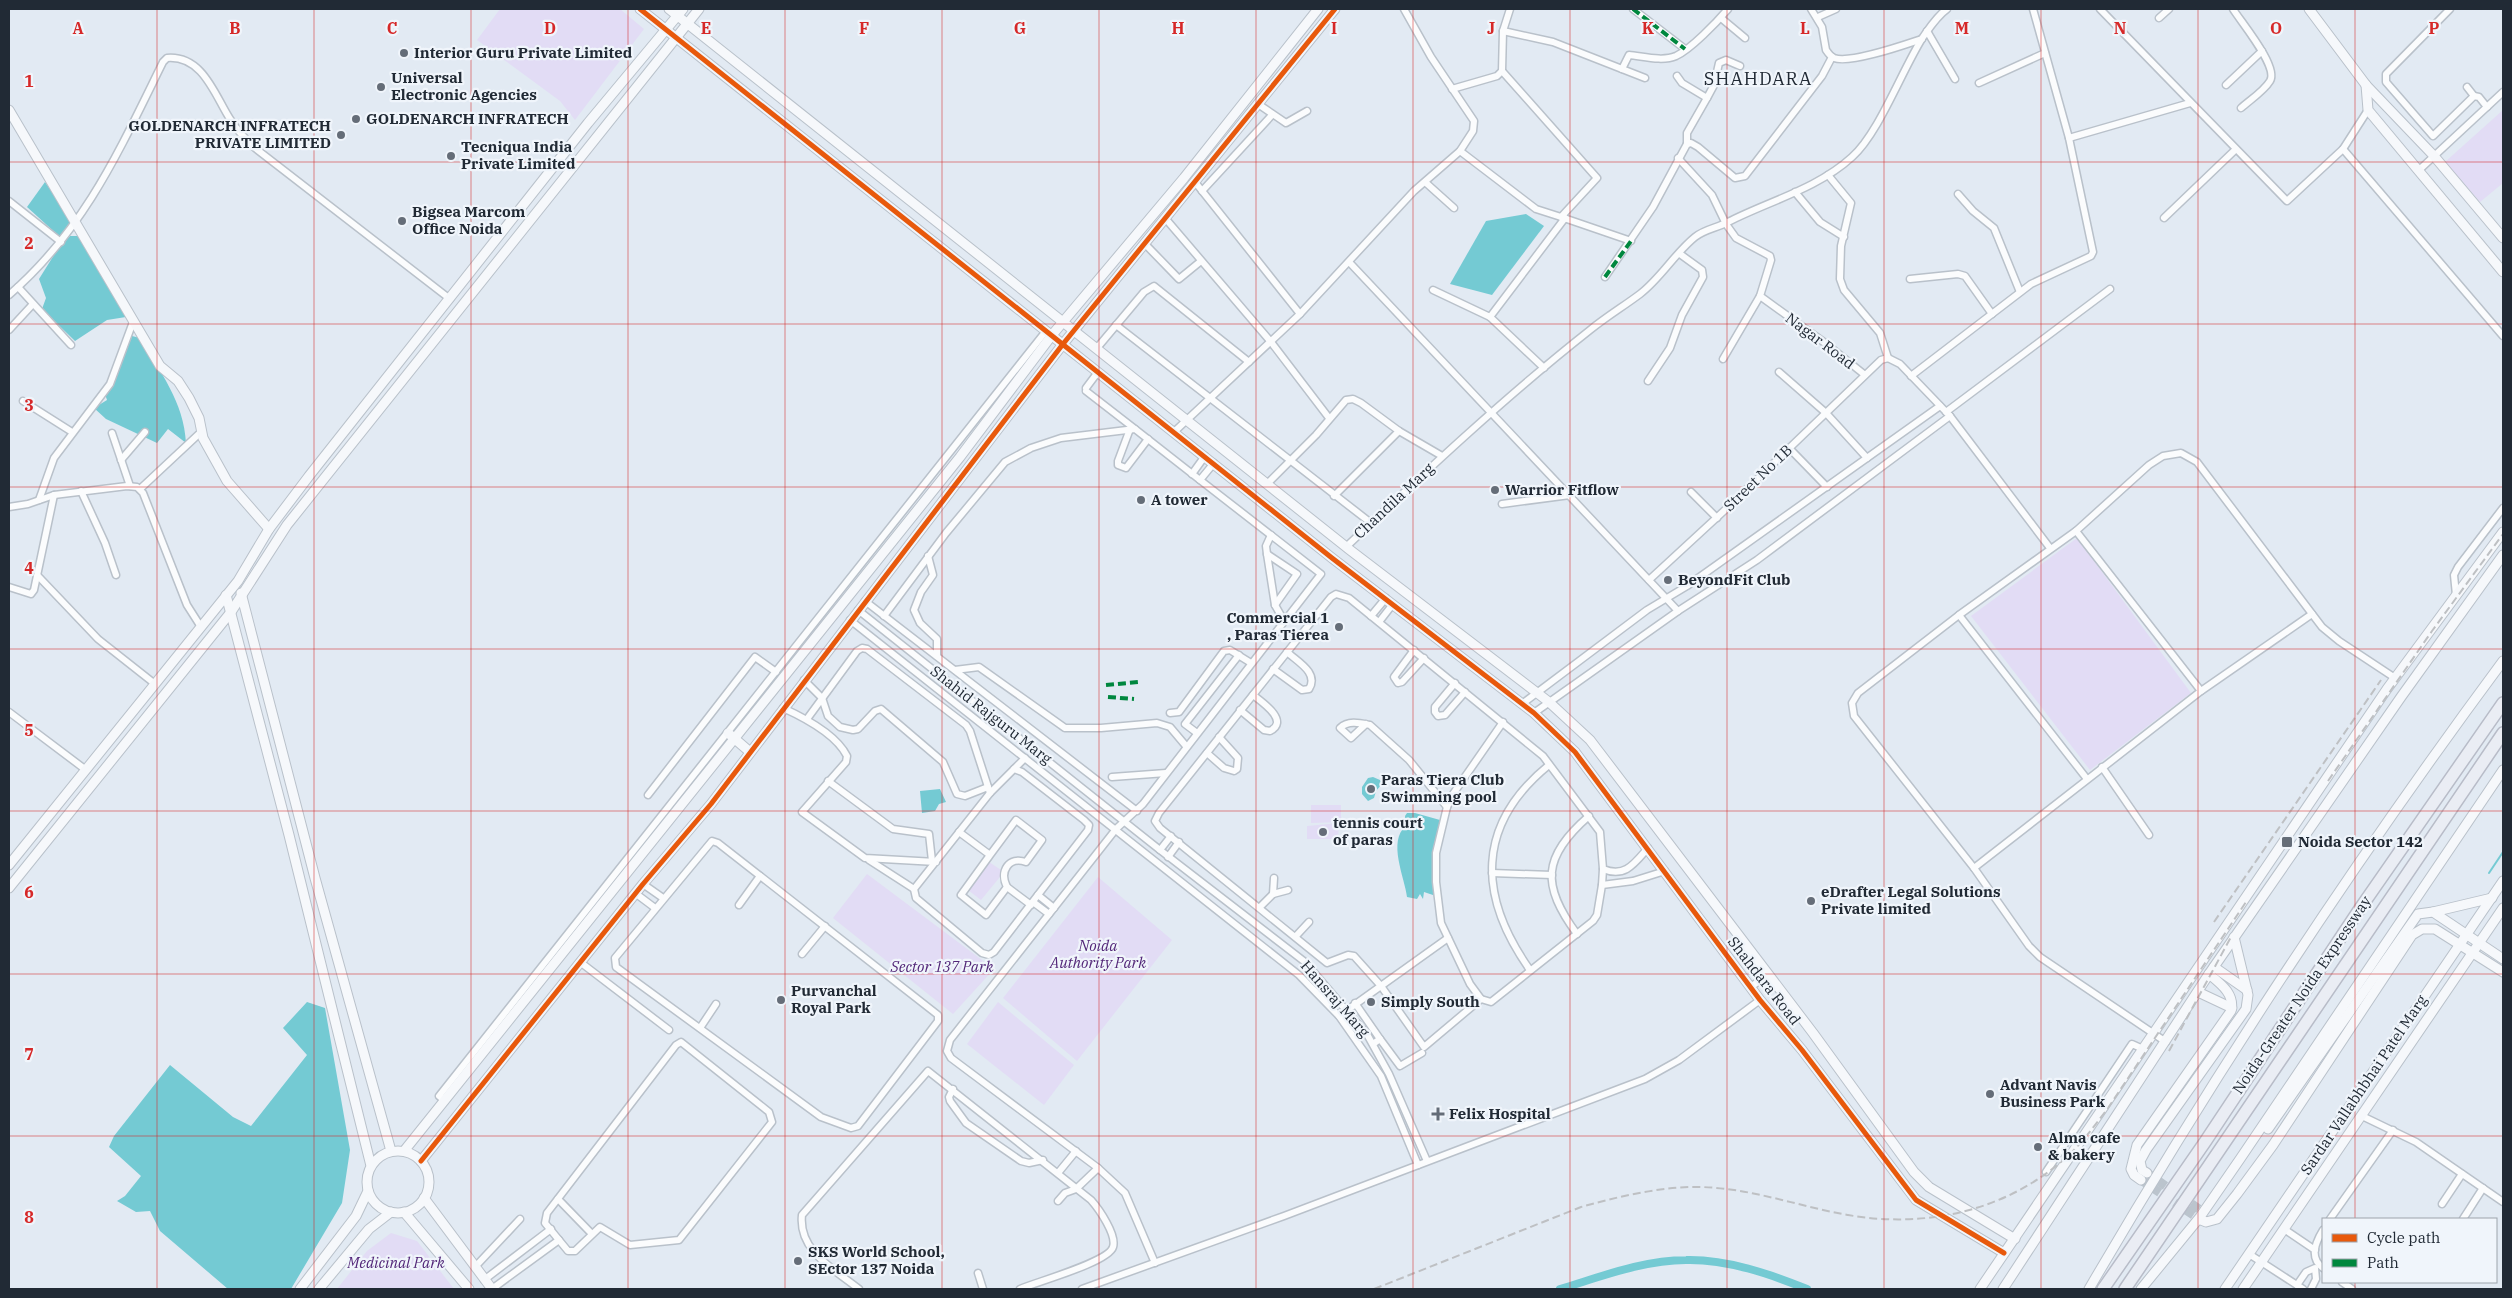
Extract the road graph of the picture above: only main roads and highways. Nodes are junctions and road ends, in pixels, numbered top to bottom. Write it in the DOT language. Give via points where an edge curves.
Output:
graph roads {
  1 [pos="2503,703"];
  2 [pos="2503,733"];
  3 [pos="2103,1289"];
  4 [pos="2125,1289"];
  1 -- 3 [label="highway, Noida-Greater Noida Expressway"];
  2 -- 4 [label="highway, Noida-Greater Noida Expressway"];
}
